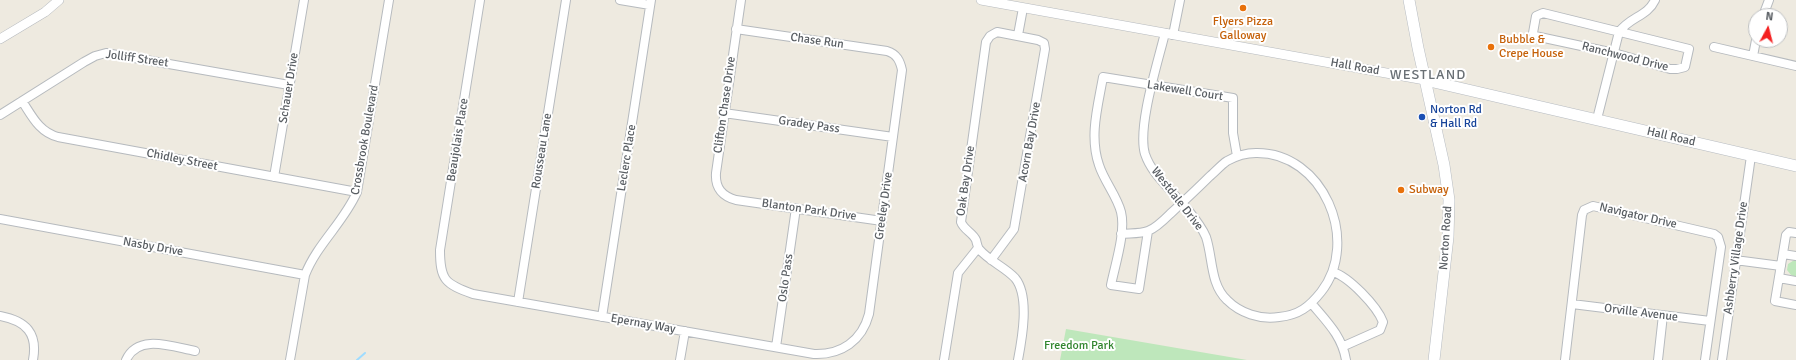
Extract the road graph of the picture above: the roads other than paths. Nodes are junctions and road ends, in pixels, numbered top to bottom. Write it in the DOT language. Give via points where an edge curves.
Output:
graph roads {
  1 [pos="59,0"];
  2 [pos="304,0"];
  3 [pos="389,0"];
  4 [pos="480,0"];
  5 [pos="566,0"];
  6 [pos="620,0"];
  7 [pos="740,0"];
  8 [pos="981,0"];
  9 [pos="1180,0"];
  10 [pos="1408,0"];
  11 [pos="1655,0"];
  12 [pos="650,2"];
  13 [pos="1023,8"];
  14 [pos="736,29"];
  15 [pos="1619,33"];
  16 [pos="1169,34"];
  17 [pos="1018,36"];
  18 [pos="0,39"];
  19 [pos="1714,47"];
  20 [pos="1754,48"];
  21 [pos="1614,53"];
  22 [pos="1753,56"];
  23 [pos="897,57"];
  24 [pos="1796,66"];
  25 [pos="1425,80"];
  26 [pos="289,85"];
  27 [pos="1153,85"];
  28 [pos="22,101"];
  29 [pos="724,113"];
  30 [pos="0,115"];
  31 [pos="1597,119"];
  32 [pos="894,136"];
  33 [pos="1237,156"];
  34 [pos="1751,156"];
  35 [pos="1796,166"];
  36 [pos="274,177"];
  37 [pos="357,192"];
  38 [pos="736,200"];
  39 [pos="1182,203"];
  40 [pos="796,208"];
  41 [pos="0,219"];
  42 [pos="882,221"];
  43 [pos="1148,231"];
  44 [pos="1796,233"];
  45 [pos="1121,234"];
  46 [pos="978,248"];
  47 [pos="1783,254"];
  48 [pos="1796,256"];
  49 [pos="991,260"];
  50 [pos="1735,260"];
  51 [pos="1781,266"];
  52 [pos="1333,272"];
  53 [pos="305,275"];
  54 [pos="1779,278"];
  55 [pos="445,280"];
  56 [pos="1796,280"];
  57 [pos="518,302"];
  58 [pos="1312,304"];
  59 [pos="1572,304"];
  60 [pos="1796,305"];
  61 [pos="1664,315"];
  62 [pos="0,316"];
  63 [pos="602,317"];
  64 [pos="1710,321"];
  65 [pos="685,331"];
  66 [pos="1344,346"];
  67 [pos="776,347"];
  68 [pos="845,348"];
  69 [pos="195,351"];
  70 [pos="33,360"];
  71 [pos="126,360"];
  72 [pos="290,360"];
  73 [pos="680,360"];
  74 [pos="944,360"];
  75 [pos="1018,360"];
  76 [pos="1346,360"];
  77 [pos="1434,360"];
  78 [pos="1564,360"];
  79 [pos="1658,360"];
  80 [pos="1704,360"];
  81 [pos="1722,360"];
  1 -- 18 [label="street"];
  2 -- 26 [label="street, Schauer Drive"];
  3 -- 37 [label="street, Crossbrook Boulevard"];
  4 -- 55 [label="street, Beaujolais Place" via="440,250"];
  5 -- 57 [label="street, Rousseau Lane"];
  6 -- 12 [label="street"];
  7 -- 14 [label="street, Clifton Chase Drive"];
  8 -- 13 [label="street, Hall Road"];
  9 -- 16 [label="street, Westdale Drive"];
  10 -- 25 [label="main road, Norton Road"];
  11 -- 15 [label="street" via="1648,11 1628,21"];
  12 -- 63 [label="street, Leclerc Place"];
  13 -- 16 [label="street, Hall Road"];
  13 -- 17 [label="street"];
  14 -- 23 [label="street, Chase Run" via="882,50 892,52"];
  14 -- 29 [label="street, Clifton Chase Drive"];
  15 -- 21 [label="street"];
  15 -- 21 [label="street, Ranchwood Drive" via="1689,49 1685,67 1677,69"];
  15 -- 21 [label="street, Ranchwood Drive" via="1543,13 1536,16 1532,33 1535,36"];
  16 -- 25 [label="street, Hall Road"];
  16 -- 27 [label="street, Westdale Drive"];
  17 -- 46 [label="street, Oak Bay Drive" via="997,32 986,42 961,222 963,228 976,239"];
  17 -- 49 [label="street, Acorn Bay Drive" via="1041,41 1045,56 1014,229"];
  19 -- 22 [label="street"];
  20 -- 22 [label="street"];
  21 -- 31 [label="street"];
  22 -- 24 [label="street"];
  23 -- 32 [label="street, Greeley Drive" via="902,70"];
  25 -- 31 [label="main road, Hall Road"];
  25 -- 77 [label="main road, Norton Road" via="1444,165 1449,213"];
  26 -- 28 [label="street, Jolliff Street" via="106,53 95,56"];
  26 -- 36 [label="street, Schauer Drive"];
  27 -- 33 [label="street, Lakewell Court" via="1233,98 1233,133"];
  27 -- 39 [label="street, Westdale Drive" via="1144,126 1143,142 1146,155 1153,171"];
  27 -- 45 [label="street, Lakewell Court" via="1103,77 1093,136 1099,166 1121,212"];
  28 -- 30 [label="street, Jolliff Street"];
  28 -- 36 [label="street, Chidley Street" via="36,123 51,135"];
  29 -- 32 [label="street, Gradey Pass"];
  29 -- 38 [label="street, Clifton Chase Drive" via="715,179 724,196"];
  31 -- 34 [label="main road, Hall Road"];
  32 -- 42 [label="street, Greeley Drive"];
  33 -- 39 [label="street" via="1226,162"];
  33 -- 52 [label="street" via="1254,153 1274,155 1302,168 1312,178 1326,196 1334,220 1337,249"];
  34 -- 35 [label="main road, Hall Road"];
  34 -- 50 [label="street, Ashberry Village Drive"];
  36 -- 37 [label="street, Chidley Street"];
  37 -- 53 [label="street, Crossbrook Boulevard" via="351,206 310,262"];
  38 -- 40 [label="street, Blanton Park Drive"];
  39 -- 43 [label="street"];
  39 -- 58 [label="street, Westdale Drive" via="1201,227 1210,250 1217,285 1232,304 1261,318 1293,314"];
  40 -- 42 [label="street, Blanton Park Drive"];
  40 -- 67 [label="street, Oslo Pass"];
  41 -- 53 [label="street, Nasby Drive"];
  42 -- 68 [label="street, Greeley Drive" via="867,322 857,338"];
  43 -- 45 [label="street"];
  43 -- 45 [label="street" via="1139,289 1111,285"];
  44 -- 47 [label="street" via="1789,232 1786,235"];
  46 -- 49 [label="street, Oak Bay Drive"];
  46 -- 74 [label="street" via="958,272"];
  47 -- 48 [label="street"];
  47 -- 51 [label="street"];
  49 -- 75 [label="street, Oak Bay Drive" via="1015,279 1021,291 1024,325"];
  50 -- 51 [label="street"];
  50 -- 81 [label="street, Ashberry Village Drive"];
  51 -- 54 [label="street"];
  52 -- 58 [label="street" via="1327,285"];
  52 -- 66 [label="street" via="1340,274 1357,288 1383,322 1380,330"];
  53 -- 72 [label="street, Crossbrook Boulevard"];
  54 -- 56 [label="street"];
  54 -- 60 [label="street" via="1776,301"];
  55 -- 57 [label="street, Epernay Way" via="452,286 473,294"];
  57 -- 63 [label="street, Epernay Way"];
  58 -- 66 [label="street"];
  59 -- 61 [label="street, Orville Avenue"];
  59 -- 64 [label="street, Navigator Drive" via="1582,215 1584,210 1593,206 1718,237 1721,247"];
  59 -- 78 [label="street, Navigator Drive"];
  61 -- 64 [label="street, Orville Avenue"];
  61 -- 79 [label="street"];
  62 -- 70 [label="street" via="12,318 26,326 34,341"];
  63 -- 65 [label="street, Epernay Way"];
  64 -- 80 [label="street, Navigator Drive"];
  65 -- 67 [label="street, Epernay Way"];
  65 -- 73 [label="street"];
  66 -- 76 [label="street"];
  67 -- 68 [label="street, Epernay Way" via="824,354"];
  69 -- 71 [label="street" via="146,344 135,347"];
}
